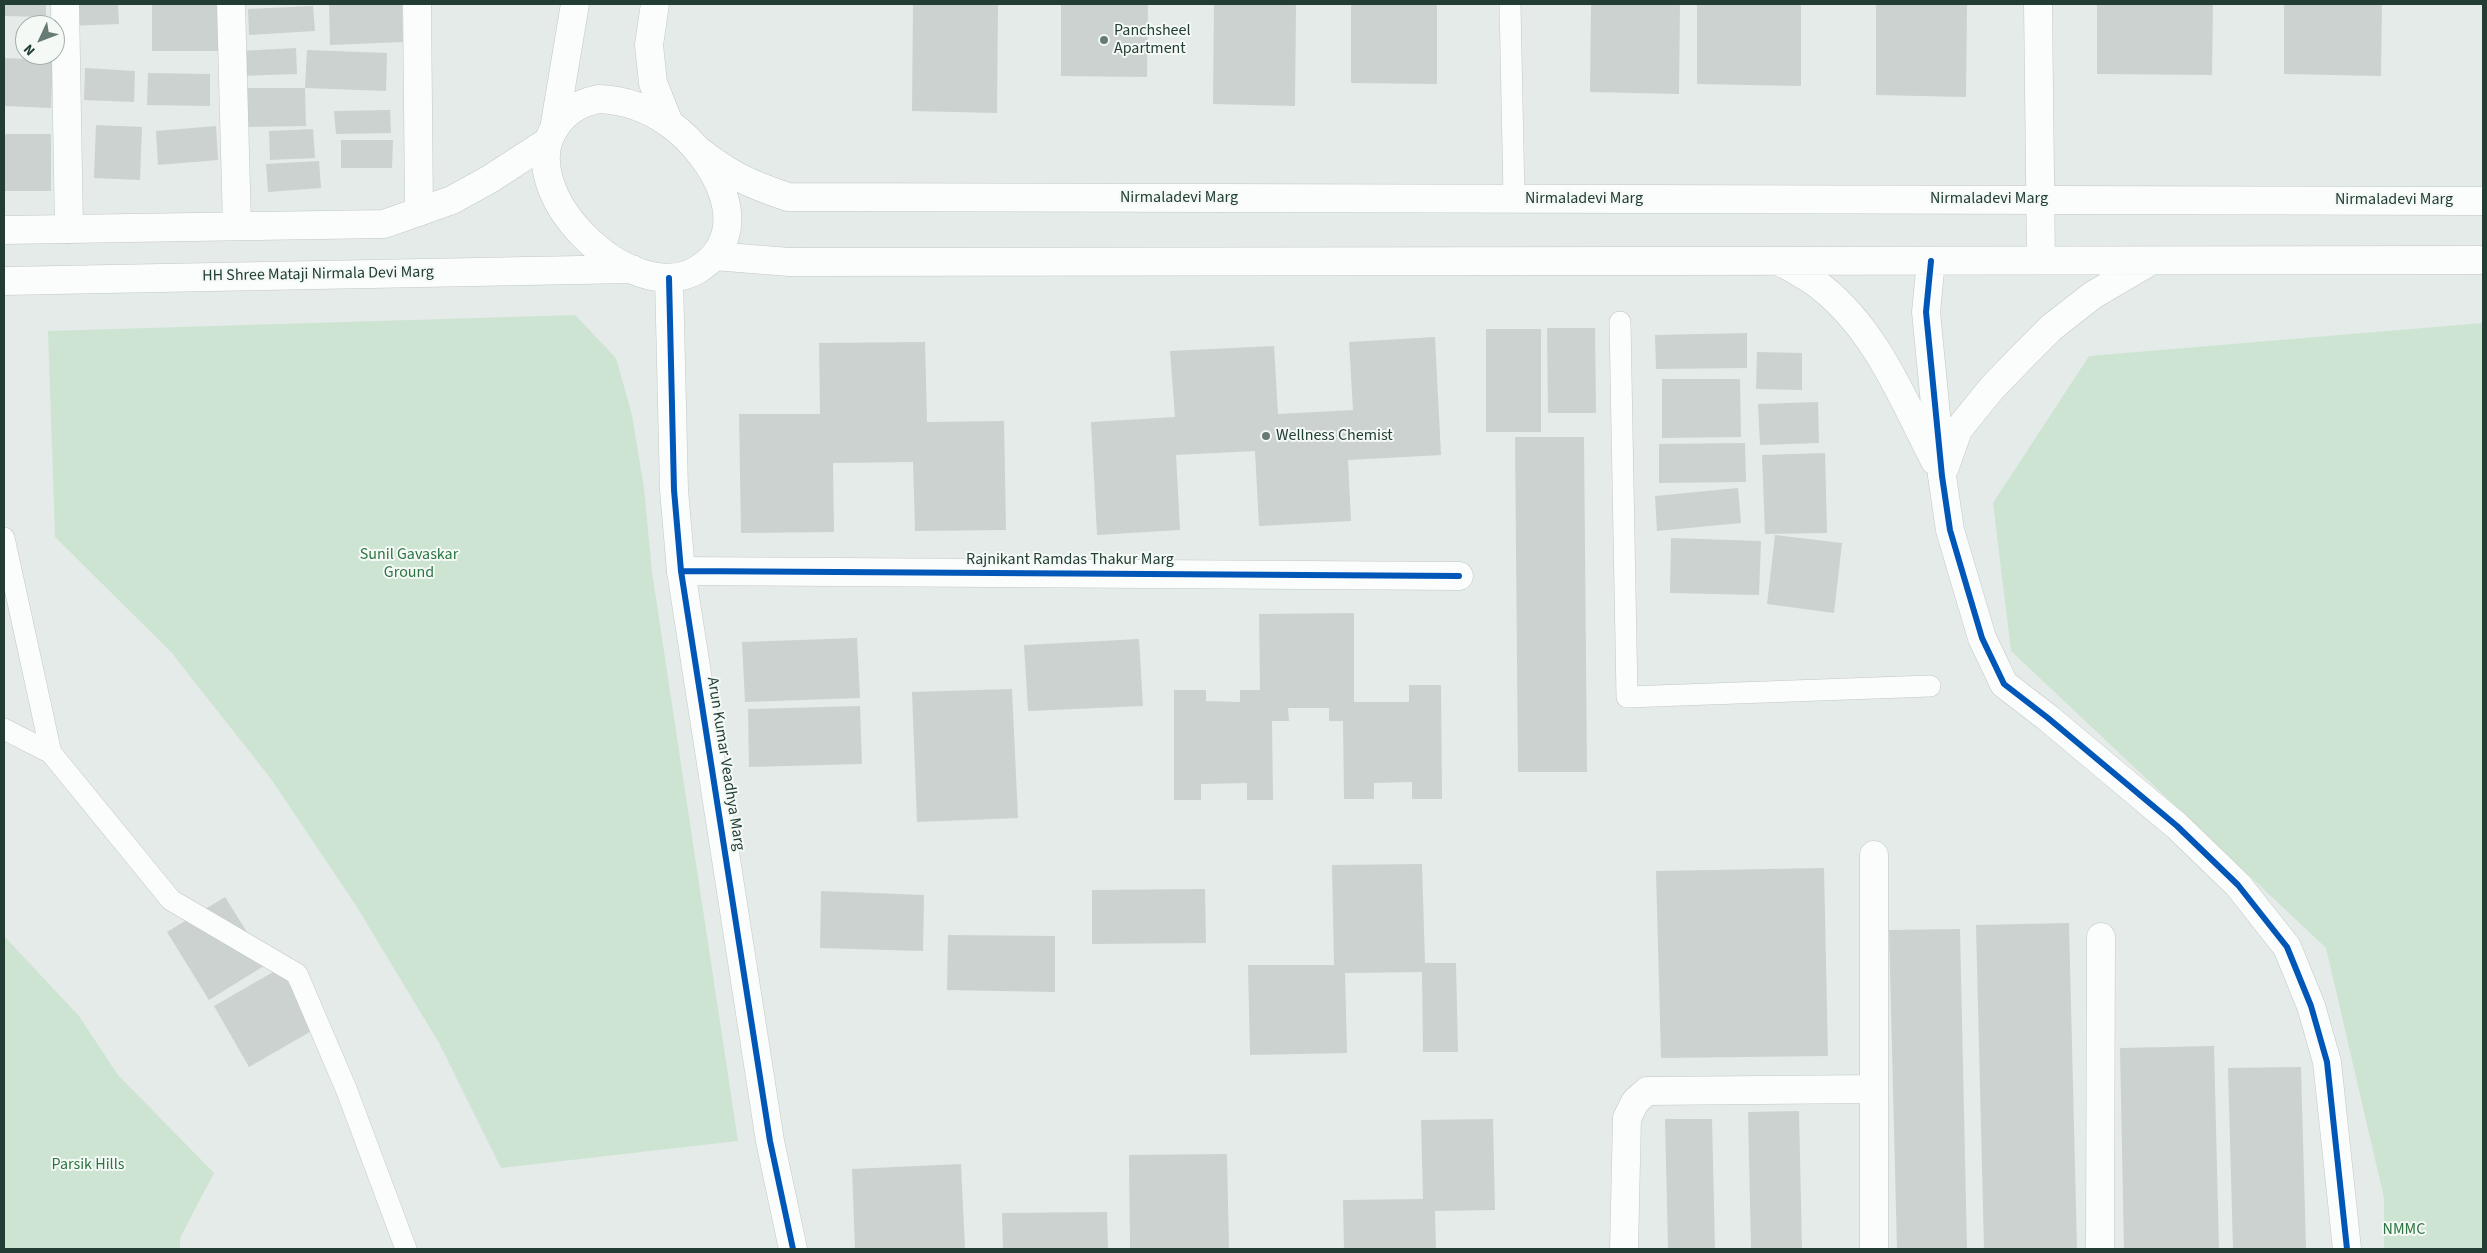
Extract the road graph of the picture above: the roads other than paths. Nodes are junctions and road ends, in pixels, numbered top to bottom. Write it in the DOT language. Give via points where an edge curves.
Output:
graph roads {
  1 [pos="65,4"];
  2 [pos="230,4"];
  3 [pos="417,4"];
  4 [pos="575,4"];
  5 [pos="655,4"];
  6 [pos="1510,4"];
  7 [pos="2038,4"];
  8 [pos="669,123"];
  9 [pos="550,135"];
  10 [pos="698,150"];
  11 [pos="1514,198"];
  12 [pos="2040,200"];
  13 [pos="2483,201"];
  14 [pos="419,212"];
  15 [pos="237,226"];
  16 [pos="70,229"];
  17 [pos="4,230"];
  18 [pos="714,256"];
  19 [pos="2041,260"];
  20 [pos="2151,260"];
  21 [pos="2483,260"];
  22 [pos="1779,261"];
  23 [pos="1932,261"];
  24 [pos="632,269"];
  25 [pos="669,278"];
  26 [pos="4,281"];
  27 [pos="1620,322"];
  28 [pos="1942,476"];
  29 [pos="4,538"];
  30 [pos="681,571"];
  31 [pos="1459,576"];
  32 [pos="1930,686"];
  33 [pos="4,729"];
  34 [pos="51,753"];
  35 [pos="1874,855"];
  36 [pos="2101,938"];
  37 [pos="1874,1089"];
  38 [pos="406,1249"];
  39 [pos="793,1249"];
  40 [pos="1624,1249"];
  41 [pos="1874,1249"];
  42 [pos="2100,1249"];
  43 [pos="2347,1249"];
  1 -- 16 [label="main road"];
  2 -- 15 [label="main road"];
  3 -- 14 [label="main road"];
  4 -- 9 [label="main road"];
  5 -- 8 [label="main road" via="649,45 653,83"];
  6 -- 11 [label="lane"];
  7 -- 12 [label="main road"];
  8 -- 9 [label="main road" via="635,105 600,99 584,102 572,109"];
  8 -- 10 [label="main road"];
  9 -- 14 [label="main road" via="460,196"];
  9 -- 24 [label="main road" via="544,155 562,208 585,238 607,256"];
  10 -- 11 [label="main road, Nirmaladevi Marg" via="727,173 788,197"];
  10 -- 18 [label="main road" via="718,183 729,220 722,245"];
  11 -- 12 [label="main road, Nirmaladevi Marg"];
  12 -- 13 [label="main road, Nirmaladevi Marg"];
  12 -- 19 [label="main road"];
  14 -- 15 [label="main road" via="384,224"];
  15 -- 16 [label="main road"];
  16 -- 17 [label="main road"];
  18 -- 22 [label="main road" via="788,262"];
  18 -- 25 [label="main road" via="694,272"];
  19 -- 20 [label="main road"];
  19 -- 23 [label="main road"];
  20 -- 21 [label="main road"];
  20 -- 28 [label="main road" via="2093,295 2022,356 1958,430"];
  22 -- 23 [label="main road"];
  22 -- 28 [label="main road" via="1821,287 1851,316 1879,351"];
  23 -- 28 [label="main road" via="1926,312"];
  24 -- 25 [label="main road"];
  24 -- 26 [label="main road, HH Shree Mataji Nirmala Devi Marg"];
  25 -- 30 [label="main road, Arun Kumar Veadhya Marg" via="674,490"];
  27 -- 32 [label="lane" via="1627,697"];
  28 -- 43 [label="main road" via="1950,530 1965,588 1982,638 2004,684 2177,826 2238,885 2287,947 2311,1006 2327,1062"];
  29 -- 34 [label="lane"];
  30 -- 31 [label="main road, Rajnikant Ramdas Thakur Marg"];
  30 -- 39 [label="main road, Arun Kumar Veadhya Marg" via="770,1141"];
  33 -- 34 [label="lane"];
  34 -- 38 [label="lane" via="171,900 296,974 347,1091"];
  35 -- 37 [label="main road"];
  36 -- 42 [label="main road"];
  37 -- 40 [label="main road" via="1647,1091 1635,1102 1627,1118"];
  37 -- 41 [label="main road"];
}
